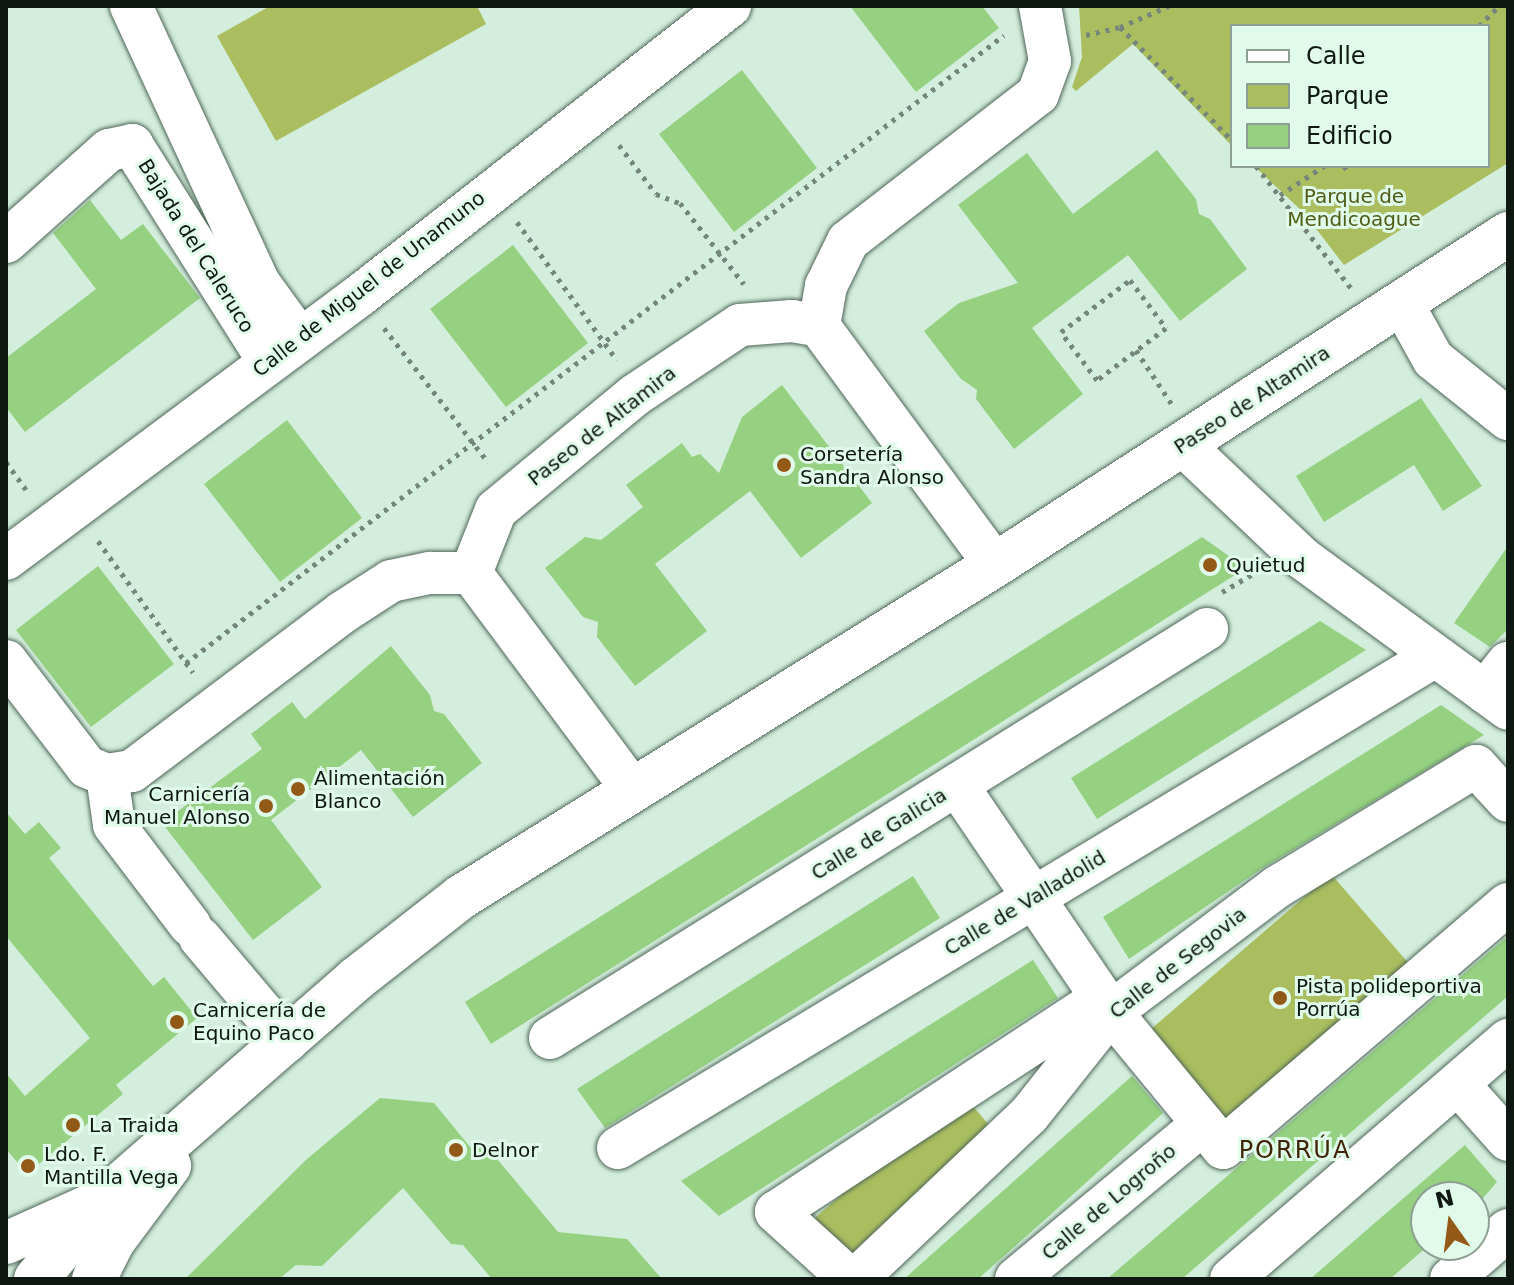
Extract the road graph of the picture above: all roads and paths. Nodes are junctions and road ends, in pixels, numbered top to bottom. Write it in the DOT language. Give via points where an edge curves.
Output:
graph roads {
  1 [pos="131,6"];
  2 [pos="730,6"];
  3 [pos="1169,6"];
  4 [pos="1499,6"];
  5 [pos="1044,19"];
  6 [pos="1481,24"];
  7 [pos="1120,27"];
  8 [pos="592,111"];
  9 [pos="1230,138"];
  10 [pos="1258,168"];
  11 [pos="1321,168"];
  12 [pos="1345,168"];
  13 [pos="1349,173"];
  14 [pos="493,189"];
  15 [pos="1280,195"];
  16 [pos="1508,234"];
  17 [pos="6,242"];
  18 [pos="717,250"];
  19 [pos="359,296"];
  20 [pos="1389,311"];
  21 [pos="819,326"];
  22 [pos="603,341"];
  23 [pos="284,350"];
  24 [pos="1136,350"];
  25 [pos="641,392"];
  26 [pos="1508,419"];
  27 [pos="471,440"];
  28 [pos="1188,441"];
  29 [pos="6,462"];
  30 [pos="20,481"];
  31 [pos="513,495"];
  32 [pos="74,508"];
  33 [pos="6,559"];
  34 [pos="995,565"];
  35 [pos="471,573"];
  36 [pos="1207,629"];
  37 [pos="1432,658"];
  38 [pos="6,661"];
  39 [pos="186,663"];
  40 [pos="1500,688"];
  41 [pos="218,707"];
  42 [pos="107,775"];
  43 [pos="957,785"];
  44 [pos="632,789"];
  45 [pos="1508,801"];
  46 [pos="1035,897"];
  47 [pos="1508,904"];
  48 [pos="1106,1005"];
  49 [pos="550,1038"];
  50 [pos="1508,1040"];
  51 [pos="287,1041"];
  52 [pos="1458,1084"];
  53 [pos="212,1110"];
  54 [pos="1203,1124"];
  55 [pos="1508,1140"];
  56 [pos="618,1148"];
  57 [pos="104,1199"];
  58 [pos="1508,1230"];
  59 [pos="6,1243"];
  60 [pos="36,1279"];
  61 [pos="94,1279"];
  62 [pos="853,1279"];
  63 [pos="1016,1279"];
  64 [pos="1231,1279"];
  65 [pos="1451,1279"];
  1 -- 23 [label="street, Bajada del Caleruco" via="259,283"];
  2 -- 8 [label="street, Calle de Miguel de Unamuno"];
  3 -- 7 [label="path"];
  4 -- 6 [label="path"];
  5 -- 7 [label="path"];
  5 -- 18 [label="path"];
  5 -- 21 [label="street" via="1047,75 1025,109 848,241 826,286"];
  7 -- 9 [label="path"];
  8 -- 14 [label="street, Calle de Miguel de Unamuno"];
  8 -- 18 [label="path" via="656,194 680,203"];
  10 -- 15 [label="path"];
  11 -- 15 [label="path"];
  12 -- 13 [label="path"];
  14 -- 19 [label="street, Calle de Miguel de Unamuno"];
  14 -- 22 [label="path"];
  15 -- 20 [label="path"];
  16 -- 20 [label="main road, Paseo de Altamira"];
  17 -- 23 [label="street, Bajada del Caleruco" via="109,150 132,145"];
  18 -- 22 [label="path"];
  19 -- 23 [label="street, Calle de Miguel de Unamuno"];
  19 -- 27 [label="path"];
  20 -- 26 [label="street" via="1433,359"];
  20 -- 28 [label="main road, Paseo de Altamira"];
  21 -- 25 [label="street, Paseo de Altamira" via="792,321 740,325"];
  21 -- 34 [label="street"];
  22 -- 25 [label="path"];
  22 -- 27 [label="path"];
  23 -- 32 [label="street, Calle de Miguel de Unamuno"];
  24 -- 24 [label="path" via="1166,328 1130,280 1061,332 1097,380"];
  24 -- 28 [label="path"];
  25 -- 31 [label="street, Paseo de Altamira"];
  27 -- 31 [label="path"];
  27 -- 39 [label="path"];
  28 -- 34 [label="main road, Paseo de Altamira"];
  28 -- 37 [label="street" via="1302,558"];
  29 -- 30 [label="path"];
  31 -- 35 [label="street, Paseo de Altamira" via="496,510"];
  32 -- 33 [label="street, Calle de Miguel de Unamuno"];
  32 -- 39 [label="path"];
  34 -- 44 [label="main road, Paseo de Altamira"];
  35 -- 41 [label="street" via="430,573 391,581"];
  35 -- 44 [label="street"];
  36 -- 43 [label="street, Calle de Galicia"];
  37 -- 40 [label="street"];
  37 -- 46 [label="street, Calle de Valladolid"];
  38 -- 42 [label="street" via="87,767"];
  39 -- 41 [label="path"];
  41 -- 42 [label="street" via="132,771"];
  42 -- 51 [label="street" via="114,825"];
  43 -- 46 [label="street"];
  43 -- 49 [label="street, Calle de Galicia"];
  44 -- 51 [label="main road, Paseo de Altamira" via="461,897"];
  45 -- 48 [label="street, Calle de Segovia" via="1476,766 1277,887"];
  46 -- 48 [label="street"];
  46 -- 56 [label="street, Calle de Valladolid"];
  47 -- 54 [label="street" via="1223,1148"];
  48 -- 54 [label="street"];
  48 -- 62 [label="street, Calle de Segovia" via="1029,1115"];
  48 -- 62 [label="street, Calle de Segovia" via="776,1212"];
  50 -- 52 [label="street"];
  51 -- 53 [label="main road, Paseo de Altamira"];
  52 -- 55 [label="street"];
  52 -- 64 [label="street"];
  53 -- 57 [label="main road, Paseo de Altamira"];
  53 -- 61 [label="main road, Paseo de Altamira" via="113,1241"];
  54 -- 63 [label="street, Calle de Logroño"];
  57 -- 59 [label="street, Paseo de Altamira"];
  57 -- 60 [label="main road, Paseo de Altamira"];
  58 -- 65 [label="street"];
}
